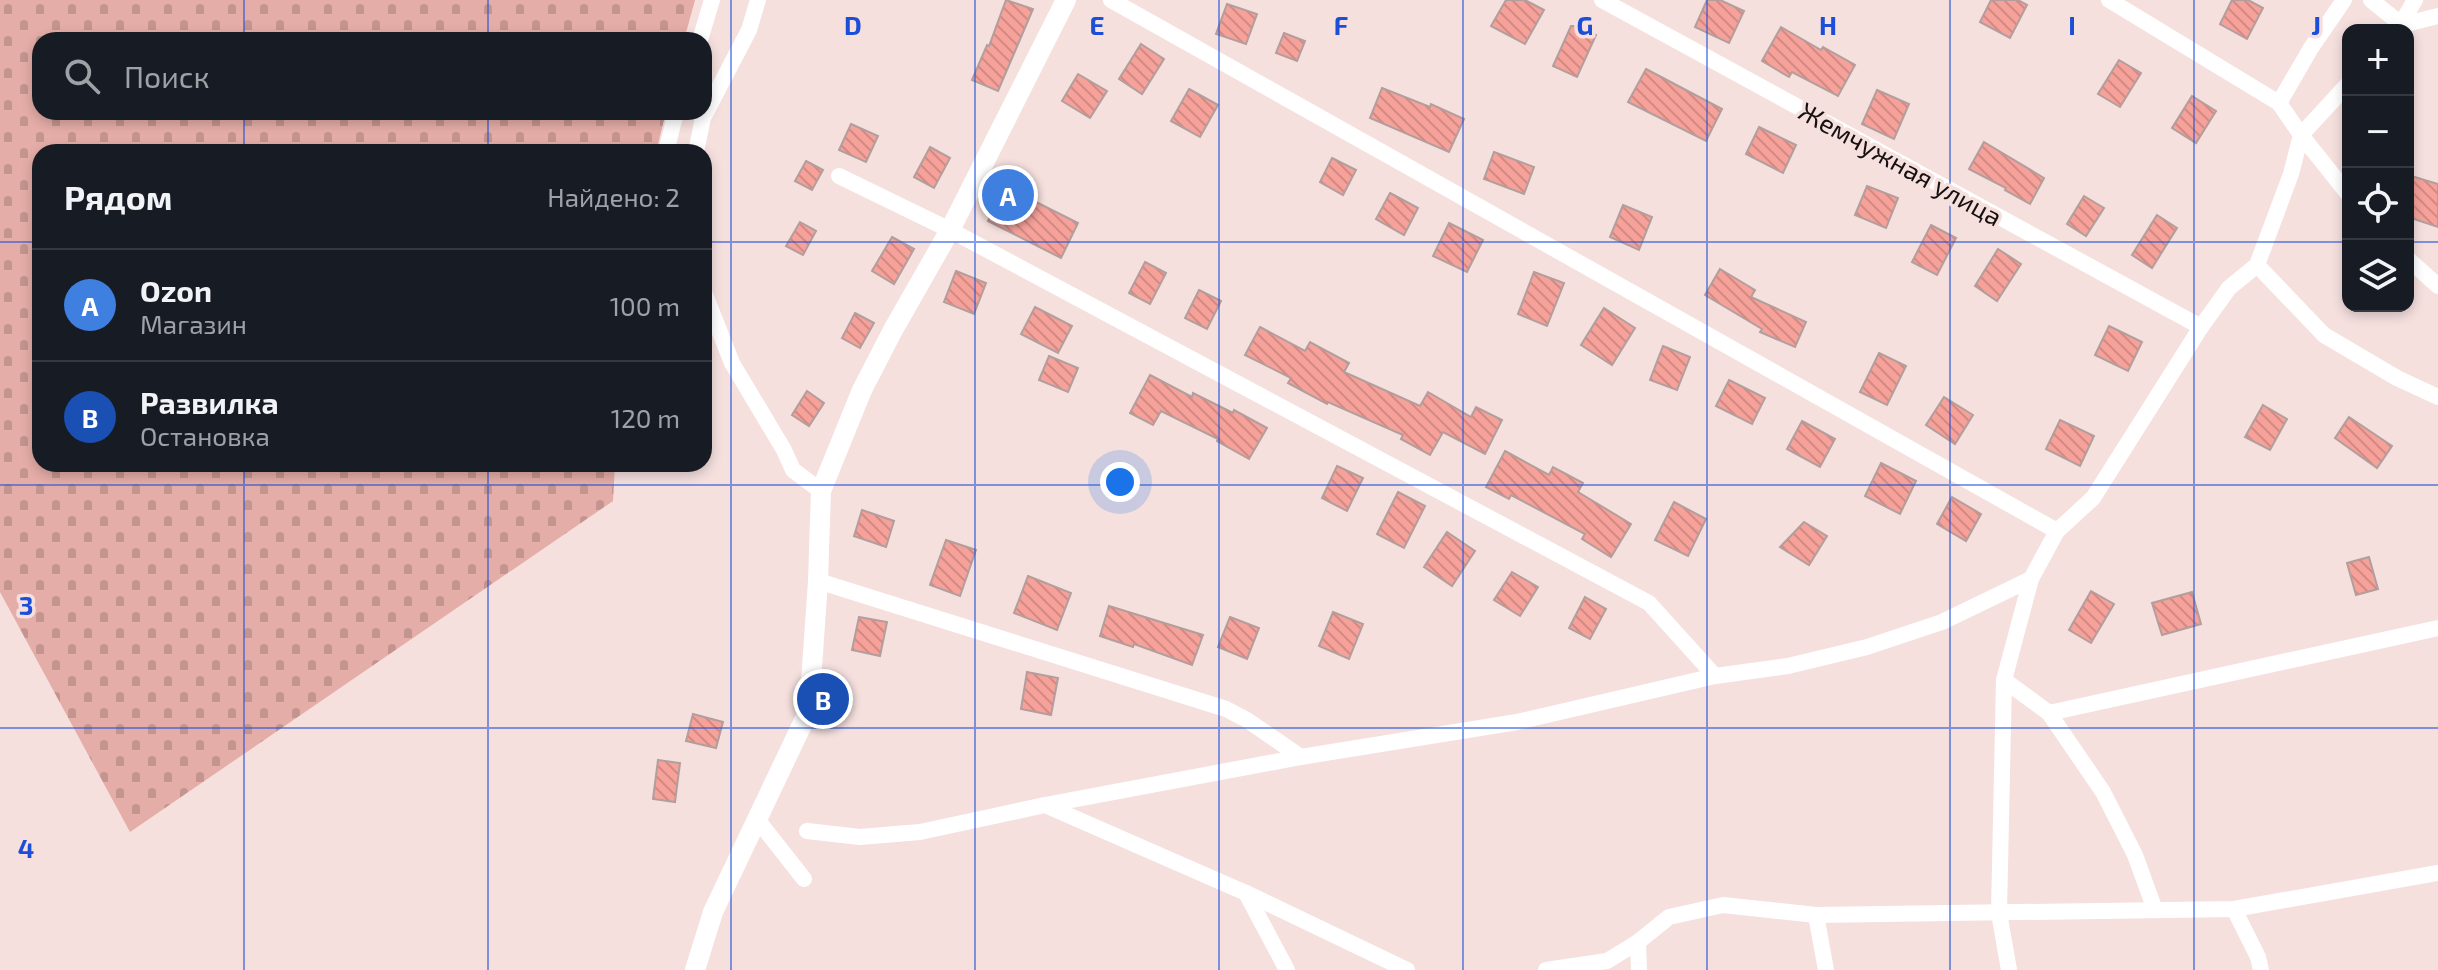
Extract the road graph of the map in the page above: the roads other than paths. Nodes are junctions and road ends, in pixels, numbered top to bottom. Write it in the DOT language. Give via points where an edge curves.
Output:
graph roads {
  1 [pos="712,0"];
  2 [pos="758,0"];
  3 [pos="1066,0"];
  4 [pos="1111,0"];
  5 [pos="1602,0"];
  6 [pos="2109,0"];
  7 [pos="2344,0"];
  8 [pos="2371,0"];
  9 [pos="2415,0"];
  10 [pos="2438,16"];
  11 [pos="2395,24"];
  12 [pos="2401,24"];
  13 [pos="2412,24"];
  14 [pos="702,32"];
  15 [pos="2342,91"];
  16 [pos="712,98"];
  17 [pos="2279,103"];
  18 [pos="674,120"];
  19 [pos="702,120"];
  20 [pos="2301,135"];
  21 [pos="668,144"];
  22 [pos="698,144"];
  23 [pos="839,176"];
  24 [pos="2342,186"];
  25 [pos="950,230"];
  26 [pos="2414,264"];
  27 [pos="2257,265"];
  28 [pos="2438,286"];
  29 [pos="712,312"];
  30 [pos="2201,327"];
  31 [pos="2438,397"];
  32 [pos="821,491"];
  33 [pos="2057,531"];
  34 [pos="2031,579"];
  35 [pos="818,581"];
  36 [pos="2438,628"];
  37 [pos="1715,676"];
  38 [pos="2004,680"];
  39 [pos="2049,713"];
  40 [pos="1301,757"];
  41 [pos="1045,805"];
  42 [pos="756,818"];
  43 [pos="807,831"];
  44 [pos="2438,873"];
  45 [pos="804,879"];
  46 [pos="1246,893"];
  47 [pos="2234,909"];
  48 [pos="2155,910"];
  49 [pos="1999,913"];
  50 [pos="1816,915"];
  51 [pos="1638,942"];
  52 [pos="695,970"];
  53 [pos="1287,970"];
  54 [pos="1407,970"];
  55 [pos="1546,970"];
  56 [pos="1639,970"];
  57 [pos="1826,970"];
  58 [pos="2009,970"];
  59 [pos="2261,970"];
  1 -- 14 [label="street"];
  2 -- 16 [label="street" via="749,30"];
  3 -- 25 [label="street"];
  4 -- 33 [label="street"];
  5 -- 30 [label="street, Жемчужная улица"];
  6 -- 17 [label="street"];
  7 -- 17 [label="street"];
  8 -- 11 [label="street"];
  9 -- 12 [label="street"];
  10 -- 13 [label="street"];
  15 -- 20 [label="street"];
  17 -- 20 [label="street"];
  18 -- 21 [label="street"];
  19 -- 22 [label="street"];
  20 -- 24 [label="street"];
  20 -- 27 [label="street"];
  23 -- 25 [label="street"];
  25 -- 32 [label="street" via="862,390"];
  25 -- 37 [label="street" via="1649,603"];
  26 -- 28 [label="street"];
  27 -- 30 [label="street" via="2229,288"];
  27 -- 31 [label="street" via="2324,335"];
  29 -- 32 [label="street" via="732,363 793,470"];
  30 -- 33 [label="street" via="2093,498"];
  32 -- 35 [label="street"];
  33 -- 34 [label="street"];
  34 -- 37 [label="street" via="1942,622 1867,647"];
  34 -- 38 [label="street"];
  35 -- 40 [label="street" via="1226,709"];
  35 -- 42 [label="street" via="809,710"];
  36 -- 39 [label="street"];
  37 -- 40 [label="street" via="1517,722"];
  38 -- 39 [label="street"];
  38 -- 49 [label="street"];
  39 -- 48 [label="street" via="2103,792"];
  40 -- 41 [label="street"];
  41 -- 43 [label="street" via="920,832 860,837"];
  41 -- 46 [label="street"];
  42 -- 45 [label="street"];
  42 -- 52 [label="street" via="713,912"];
  44 -- 47 [label="street"];
  46 -- 53 [label="street"];
  46 -- 54 [label="street"];
  47 -- 48 [label="street"];
  47 -- 59 [label="street"];
  48 -- 49 [label="street"];
  49 -- 50 [label="street"];
  49 -- 58 [label="street"];
  50 -- 51 [label="street" via="1723,905 1669,917"];
  50 -- 57 [label="street"];
  51 -- 55 [label="street" via="1607,961"];
  51 -- 56 [label="street"];
}
